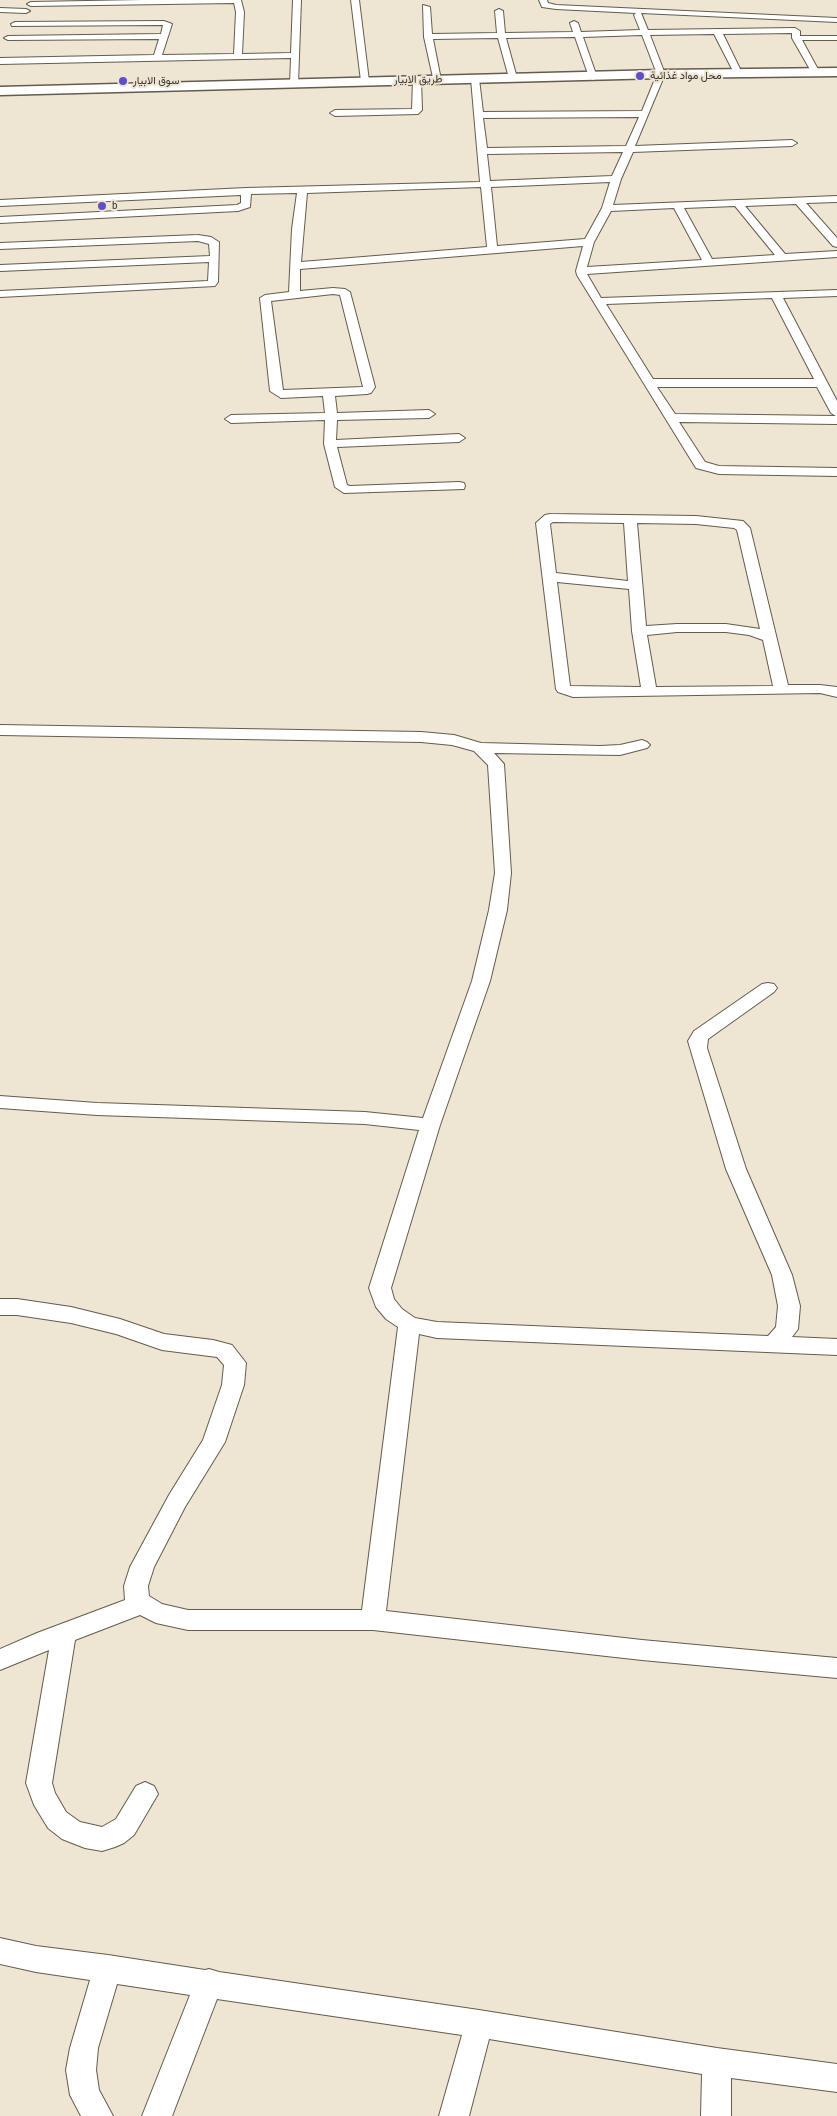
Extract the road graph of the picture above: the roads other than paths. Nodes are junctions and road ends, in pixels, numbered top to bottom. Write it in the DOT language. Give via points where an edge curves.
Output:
graph roads {
  1 [pos="297,0"];
  2 [pos="355,0"];
  3 [pos="543,0"];
  4 [pos="180,1"];
  5 [pos="238,1"];
  6 [pos="30,5"];
  7 [pos="426,7"];
  8 [pos="0,10"];
  9 [pos="499,11"];
  10 [pos="569,11"];
  11 [pos="638,16"];
  12 [pos="837,20"];
  13 [pos="15,24"];
  14 [pos="718,31"];
  15 [pos="646,33"];
  16 [pos="579,34"];
  17 [pos="501,35"];
  18 [pos="164,36"];
  19 [pos="428,37"];
  20 [pos="796,38"];
  21 [pos="837,38"];
  22 [pos="4,43"];
  23 [pos="296,55"];
  24 [pos="238,56"];
  25 [pos="157,58"];
  26 [pos="0,61"];
  27 [pos="837,72"];
  28 [pos="738,73"];
  29 [pos="816,73"];
  30 [pos="660,74"];
  31 [pos="593,76"];
  32 [pos="513,78"];
  33 [pos="475,79"];
  34 [pos="417,80"];
  35 [pos="437,80"];
  36 [pos="366,81"];
  37 [pos="294,84"];
  38 [pos="0,91"];
  39 [pos="335,113"];
  40 [pos="645,114"];
  41 [pos="478,115"];
  42 [pos="792,143"];
  43 [pos="630,149"];
  44 [pos="482,151"];
  45 [pos="616,179"];
  46 [pos="485,183"];
  47 [pos="302,190"];
  48 [pos="246,191"];
  49 [pos="837,199"];
  50 [pos="798,200"];
  51 [pos="0,203"];
  52 [pos="738,203"];
  53 [pos="677,205"];
  54 [pos="607,208"];
  55 [pos="0,220"];
  56 [pos="589,242"];
  57 [pos="837,244"];
  58 [pos="0,246"];
  59 [pos="492,250"];
  60 [pos="837,254"];
  61 [pos="783,258"];
  62 [pos="215,259"];
  63 [pos="708,262"];
  64 [pos="295,266"];
  65 [pos="0,268"];
  66 [pos="581,271"];
  67 [pos="18,280"];
  68 [pos="837,293"];
  69 [pos="0,294"];
  70 [pos="294,294"];
  71 [pos="776,296"];
  72 [pos="597,302"];
  73 [pos="648,383"];
  74 [pos="820,383"];
  75 [pos="329,392"];
  76 [pos="837,413"];
  77 [pos="429,414"];
  78 [pos="331,416"];
  79 [pos="670,418"];
  80 [pos="231,419"];
  81 [pos="837,420"];
  82 [pos="459,438"];
  83 [pos="330,444"];
  84 [pos="837,472"];
  85 [pos="459,486"];
  86 [pos="630,520"];
  87 [pos="551,576"];
  88 [pos="635,586"];
  89 [pos="639,631"];
  90 [pos="768,637"];
  91 [pos="782,690"];
  92 [pos="648,692"];
  93 [pos="837,692"];
  94 [pos="0,730"];
  95 [pos="642,745"];
  96 [pos="480,748"];
  97 [pos="768,988"];
  98 [pos="0,1102"];
  99 [pos="430,1125"];
  100 [pos="0,1307"];
  101 [pos="410,1324"];
  102 [pos="774,1345"];
  103 [pos="837,1347"];
  104 [pos="143,1604"];
  105 [pos="373,1620"];
  106 [pos="64,1633"];
  107 [pos="0,1660"];
  108 [pos="837,1668"];
  109 [pos="145,1794"];
  110 [pos="0,1951"];
  111 [pos="108,1968"];
  112 [pos="208,1982"];
  113 [pos="480,2024"];
  114 [pos="716,2062"];
  115 [pos="837,2078"];
  116 [pos="98,2116"];
  117 [pos="158,2116"];
  118 [pos="454,2116"];
  119 [pos="716,2116"];
  1 -- 23 [label="street"];
  2 -- 36 [label="street"];
  3 -- 12 [label="street" via="545,5 556,7"];
  4 -- 5 [label="street"];
  4 -- 6 [label="street"];
  5 -- 24 [label="street"];
  6 -- 8 [label="street"];
  6 -- 13 [label="street"];
  7 -- 19 [label="street"];
  9 -- 17 [label="street"];
  10 -- 16 [label="street"];
  11 -- 15 [label="street"];
  13 -- 18 [label="street" via="160,22 168,24"];
  13 -- 22 [label="street"];
  14 -- 15 [label="street"];
  14 -- 20 [label="street" via="794,30"];
  14 -- 28 [label="street"];
  15 -- 16 [label="street"];
  15 -- 30 [label="street"];
  16 -- 17 [label="street"];
  16 -- 31 [label="street"];
  17 -- 19 [label="street"];
  17 -- 32 [label="street"];
  18 -- 22 [label="street"];
  18 -- 25 [label="street"];
  19 -- 35 [label="street"];
  20 -- 21 [label="street"];
  20 -- 29 [label="street"];
  23 -- 24 [label="street"];
  23 -- 37 [label="street"];
  24 -- 25 [label="street"];
  25 -- 26 [label="street"];
  27 -- 29 [label="main road, طريق الابيار"];
  28 -- 29 [label="main road, طريق الابيار"];
  28 -- 30 [label="main road, طريق الابيار"];
  30 -- 31 [label="main road, طريق الابيار"];
  30 -- 40 [label="street"];
  31 -- 32 [label="main road, طريق الابيار"];
  32 -- 33 [label="main road, طريق الابيار"];
  33 -- 35 [label="main road, طريق الابيار"];
  33 -- 41 [label="street"];
  34 -- 35 [label="main road, طريق الابيار"];
  34 -- 36 [label="main road, طريق الابيار"];
  34 -- 39 [label="street" via="415,112"];
  36 -- 37 [label="main road, طريق الابيار"];
  37 -- 38 [label="main road, طريق الابيار"];
  40 -- 41 [label="street"];
  40 -- 43 [label="street"];
  41 -- 44 [label="street"];
  42 -- 43 [label="street"];
  43 -- 44 [label="street"];
  43 -- 45 [label="street"];
  44 -- 46 [label="street"];
  45 -- 46 [label="street"];
  45 -- 54 [label="street"];
  46 -- 47 [label="street" via="368,190"];
  46 -- 59 [label="street"];
  47 -- 48 [label="street"];
  47 -- 64 [label="street"];
  48 -- 51 [label="street"];
  48 -- 55 [label="street" via="246,205 238,208"];
  49 -- 50 [label="street"];
  50 -- 52 [label="street"];
  50 -- 57 [label="street"];
  52 -- 53 [label="street"];
  52 -- 61 [label="street"];
  53 -- 54 [label="street"];
  53 -- 63 [label="street"];
  54 -- 56 [label="street"];
  56 -- 59 [label="street"];
  56 -- 66 [label="street"];
  58 -- 62 [label="street" via="198,238 214,242"];
  59 -- 64 [label="street"];
  60 -- 61 [label="street"];
  61 -- 63 [label="street"];
  62 -- 67 [label="street"];
  62 -- 67 [label="street" via="211,284"];
  63 -- 66 [label="street"];
  64 -- 70 [label="street"];
  65 -- 67 [label="street"];
  66 -- 72 [label="street"];
  67 -- 69 [label="street"];
  68 -- 71 [label="street"];
  70 -- 75 [label="street" via="265,298 276,391 281,394"];
  70 -- 75 [label="street" via="345,292 368,387 361,392"];
  71 -- 72 [label="street"];
  71 -- 74 [label="street"];
  72 -- 73 [label="street"];
  73 -- 74 [label="street"];
  73 -- 79 [label="street"];
  74 -- 76 [label="street"];
  75 -- 78 [label="street"];
  77 -- 78 [label="street"];
  78 -- 80 [label="street"];
  78 -- 83 [label="street"];
  79 -- 81 [label="street"];
  79 -- 84 [label="street" via="700,464 706,468"];
  82 -- 83 [label="street"];
  83 -- 85 [label="street" via="341,488 344,489"];
  86 -- 87 [label="street" via="546,519 543,523"];
  86 -- 88 [label="street"];
  86 -- 90 [label="street" via="728,522 743,528"];
  87 -- 88 [label="street"];
  87 -- 92 [label="street" via="563,689 573,692"];
  88 -- 89 [label="street"];
  89 -- 90 [label="street" via="726,628"];
  89 -- 92 [label="street"];
  90 -- 91 [label="street"];
  91 -- 92 [label="street"];
  91 -- 93 [label="street"];
  94 -- 96 [label="street" via="421,737 454,740"];
  95 -- 96 [label="street" via="600,751"];
  96 -- 99 [label="street" via="496,764 503,873 500,901 481,981"];
  97 -- 102 [label="street" via="701,1035 698,1048 736,1169 782,1275 789,1306 786,1330"];
  98 -- 99 [label="street" via="97,1109 365,1118"];
  99 -- 101 [label="street" via="380,1288 384,1302 394,1314"];
  100 -- 104 [label="street" via="71,1315 162,1342 214,1348 224,1351 235,1363 233,1385 214,1442 177,1501 142,1567 136,1586 137,1601"];
  101 -- 102 [label="street" via="437,1330"];
  101 -- 105 [label="street"];
  102 -- 103 [label="street"];
  104 -- 105 [label="street" via="156,1613 188,1620"];
  104 -- 106 [label="street"];
  105 -- 108 [label="street"];
  106 -- 107 [label="street"];
  106 -- 109 [label="street" via="39,1783 43,1797 57,1820 71,1831 102,1838 115,1835 125,1827"];
  110 -- 111 [label="street"];
  111 -- 112 [label="street"];
  111 -- 116 [label="street" via="84,2048 81,2070 85,2095"];
  112 -- 113 [label="street"];
  112 -- 117 [label="street"];
  113 -- 114 [label="street"];
  113 -- 118 [label="street"];
  114 -- 115 [label="street"];
  114 -- 119 [label="street"];
}
